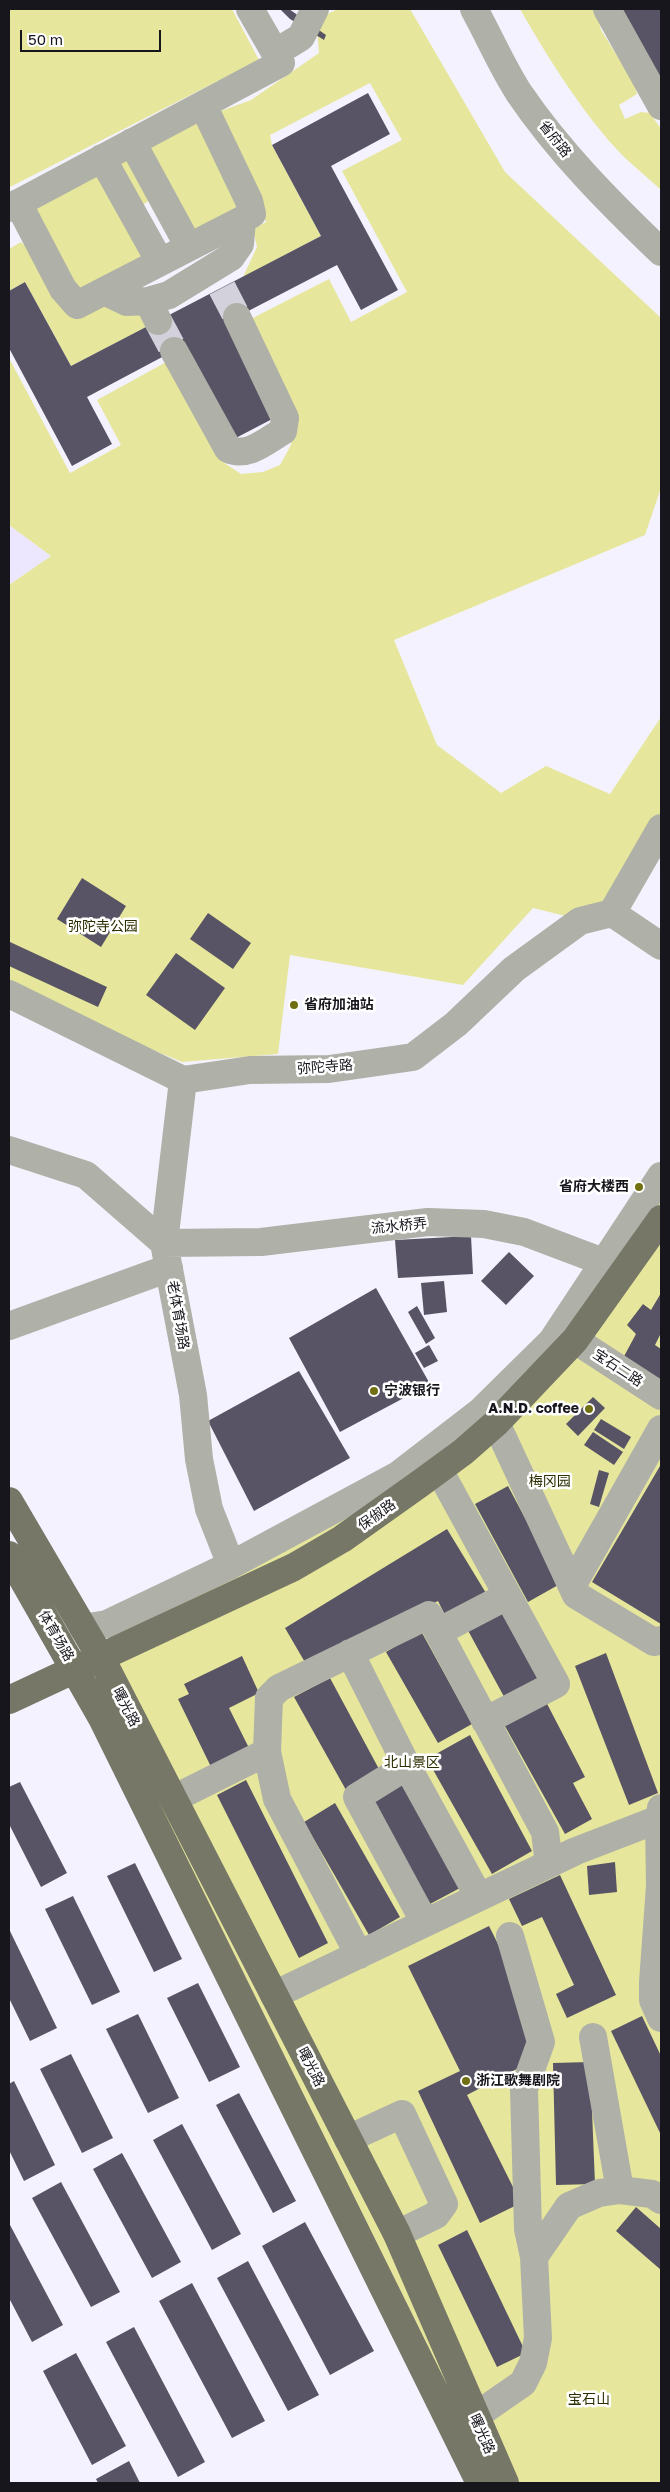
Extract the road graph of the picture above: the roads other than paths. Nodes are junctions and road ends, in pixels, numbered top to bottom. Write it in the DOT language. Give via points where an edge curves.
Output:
graph roads {
  1 [pos="250,9"];
  2 [pos="315,9"];
  3 [pos="474,9"];
  4 [pos="607,9"];
  5 [pos="275,53"];
  6 [pos="203,105"];
  7 [pos="661,106"];
  8 [pos="132,142"];
  9 [pos="102,158"];
  10 [pos="14,205"];
  11 [pos="242,220"];
  12 [pos="189,247"];
  13 [pos="661,252"];
  14 [pos="160,262"];
  15 [pos="104,291"];
  16 [pos="237,317"];
  17 [pos="174,351"];
  18 [pos="661,828"];
  19 [pos="612,913"];
  20 [pos="661,946"];
  21 [pos="9,994"];
  22 [pos="183,1080"];
  23 [pos="9,1150"];
  24 [pos="661,1176"];
  25 [pos="661,1219"];
  26 [pos="167,1256"];
  27 [pos="616,1265"];
  28 [pos="9,1326"];
  29 [pos="575,1340"];
  30 [pos="661,1396"];
  31 [pos="496,1423"];
  32 [pos="661,1429"];
  33 [pos="429,1478"];
  34 [pos="367,1491"];
  35 [pos="9,1501"];
  36 [pos="9,1555"];
  37 [pos="231,1566"];
  38 [pos="572,1586"];
  39 [pos="507,1596"];
  40 [pos="83,1628"];
  41 [pos="438,1632"];
  42 [pos="661,1640"];
  43 [pos="350,1653"];
  44 [pos="101,1658"];
  45 [pos="75,1669"];
  46 [pos="9,1700"];
  47 [pos="102,1718"];
  48 [pos="485,1720"];
  49 [pos="267,1752"];
  50 [pos="407,1766"];
  51 [pos="173,1799"];
  52 [pos="660,1814"];
  53 [pos="549,1864"];
  54 [pos="479,1897"];
  55 [pos="425,1923"];
  56 [pos="510,1936"];
  57 [pos="359,1955"];
  58 [pos="274,1995"];
  59 [pos="659,2007"];
  60 [pos="593,2037"];
  61 [pos="348,2139"];
  62 [pos="620,2190"];
  63 [pos="661,2200"];
  64 [pos="397,2234"];
  65 [pos="534,2257"];
  66 [pos="474,2417"];
  67 [pos="480,2483"];
  68 [pos="505,2483"];
  1 -- 5 [label="street"];
  2 -- 5 [label="street" via="301,37"];
  3 -- 13 [label="street, 省府路" via="519,92 571,160"];
  4 -- 7 [label="street"];
  5 -- 6 [label="street" via="281,63"];
  6 -- 8 [label="street"];
  6 -- 11 [label="street" via="249,201 252,214"];
  8 -- 9 [label="street"];
  8 -- 12 [label="street"];
  9 -- 10 [label="street"];
  9 -- 14 [label="street"];
  10 -- 15 [label="street" via="63,289 76,305"];
  11 -- 12 [label="street"];
  11 -- 15 [label="street" via="240,244 218,278 169,295 153,311"];
  12 -- 14 [label="street"];
  14 -- 15 [label="street"];
  16 -- 17 [label="street" via="285,418 283,431 248,452 237,453 228,449"];
  18 -- 19 [label="street"];
  19 -- 20 [label="street"];
  19 -- 22 [label="street, 弥陀寺路" via="572,926 514,969 456,1024 414,1057 329,1069 250,1070"];
  21 -- 22 [label="street"];
  22 -- 26 [label="street, 老体育场路"];
  23 -- 26 [label="street" via="86,1175"];
  24 -- 27 [label="street"];
  25 -- 27 [label="main road, 保俶路"];
  26 -- 27 [label="street, 流水桥弄" via="428,1222 484,1224 524,1232"];
  26 -- 28 [label="street, 流水桥弄"];
  26 -- 37 [label="street, 老体育场路" via="193,1395 207,1501"];
  27 -- 29 [label="main road, 保俶路"];
  27 -- 34 [label="street" via="552,1341 481,1411 398,1476"];
  29 -- 30 [label="street, 宝石二路"];
  29 -- 31 [label="main road, 保俶路"];
  31 -- 33 [label="main road, 保俶路"];
  31 -- 38 [label="street"];
  32 -- 38 [label="street"];
  33 -- 34 [label="street"];
  33 -- 39 [label="street"];
  33 -- 44 [label="main road, 保俶路" via="342,1539 294,1567"];
  34 -- 37 [label="street"];
  35 -- 40 [label="main road, 体育场路"];
  36 -- 45 [label="main road, 体育场路"];
  37 -- 40 [label="street" via="107,1624"];
  38 -- 42 [label="street" via="576,1595 584,1600 654,1642"];
  39 -- 41 [label="street"];
  39 -- 48 [label="street" via="556,1684"];
  40 -- 44 [label="main road, 体育场路"];
  41 -- 43 [label="street" via="428,1615"];
  41 -- 48 [label="street"];
  43 -- 49 [label="street" via="279,1688 269,1698"];
  43 -- 50 [label="street"];
  44 -- 45 [label="main road, 保俶路"];
  44 -- 51 [label="main road, 曙光路"];
  45 -- 46 [label="main road, 保俶路"];
  45 -- 47 [label="main road, 体育场路"];
  47 -- 67 [label="main road, 曙光路"];
  48 -- 53 [label="street" via="544,1832"];
  49 -- 51 [label="street"];
  49 -- 57 [label="street" via="277,1799"];
  50 -- 54 [label="street"];
  50 -- 55 [label="street" via="357,1797"];
  51 -- 58 [label="main road, 曙光路"];
  52 -- 53 [label="street"];
  52 -- 59 [label="street"];
  53 -- 54 [label="street"];
  54 -- 55 [label="street"];
  55 -- 57 [label="street"];
  56 -- 65 [label="street" via="541,2042 524,2089 528,2229"];
  57 -- 58 [label="street"];
  58 -- 61 [label="main road, 曙光路"];
  60 -- 62 [label="street"];
  61 -- 64 [label="main road, 曙光路"];
  61 -- 64 [label="street" via="402,2114 444,2204 436,2215"];
  62 -- 63 [label="street" via="652,2194"];
  62 -- 65 [label="street" via="599,2193 569,2206"];
  64 -- 66 [label="main road, 曙光路"];
  65 -- 66 [label="street" via="538,2338 533,2363 524,2383"];
  66 -- 68 [label="main road, 曙光路"];
}
